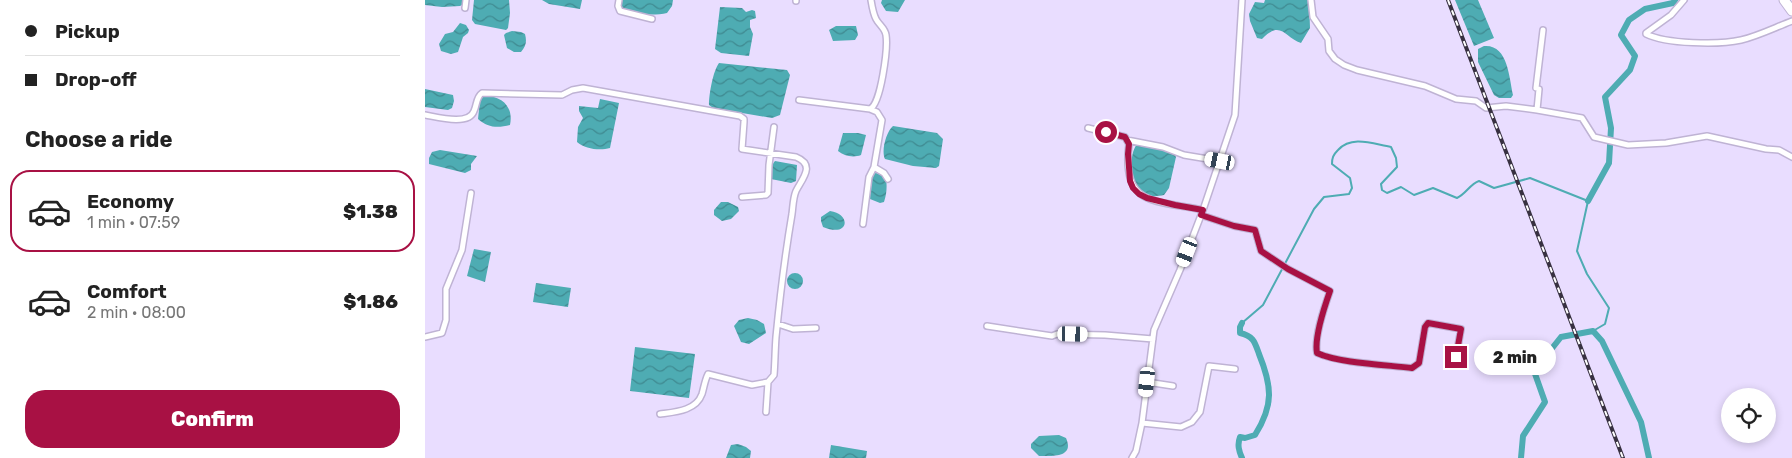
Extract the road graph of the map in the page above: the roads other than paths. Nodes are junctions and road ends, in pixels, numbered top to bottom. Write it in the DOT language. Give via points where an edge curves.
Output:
graph roads {
  1 [pos="466,0"];
  2 [pos="619,0"];
  3 [pos="871,0"];
  4 [pos="1242,0"];
  5 [pos="1311,0"];
  6 [pos="1684,0"];
  7 [pos="1784,0"];
  8 [pos="465,8"];
  9 [pos="1792,11"];
  10 [pos="652,19"];
  11 [pos="1792,21"];
  12 [pos="1543,30"];
  13 [pos="799,100"];
  14 [pos="870,109"];
  15 [pos="1537,110"];
  16 [pos="425,115"];
  17 [pos="774,127"];
  18 [pos="1088,128"];
  19 [pos="1127,140"];
  20 [pos="771,154"];
  21 [pos="1792,158"];
  22 [pos="1220,161"];
  23 [pos="874,167"];
  24 [pos="888,179"];
  25 [pos="471,193"];
  26 [pos="742,197"];
  27 [pos="1202,212"];
  28 [pos="863,224"];
  29 [pos="777,324"];
  30 [pos="987,326"];
  31 [pos="816,328"];
  32 [pos="425,337"];
  33 [pos="1153,339"];
  34 [pos="1456,357"];
  35 [pos="1235,369"];
  36 [pos="769,382"];
  37 [pos="1147,382"];
  38 [pos="1173,386"];
  39 [pos="766,412"];
  40 [pos="660,414"];
  41 [pos="1142,423"];
  42 [pos="1132,458"];
  1 -- 8 [label="street"];
  2 -- 10 [label="street" via="617,6 621,11"];
  3 -- 14 [label="street" via="876,20 886,36 884,69 875,105"];
  4 -- 22 [label="street" via="1235,115"];
  5 -- 15 [label="street" via="1313,17 1328,38 1329,51 1344,65 1425,86 1486,108 1506,106"];
  6 -- 11 [label="street" via="1646,34 1691,42 1740,40"];
  7 -- 9 [label="highway"];
  12 -- 15 [label="street"];
  13 -- 14 [label="street"];
  14 -- 23 [label="street" via="877,112 882,120"];
  15 -- 21 [label="street" via="1582,118 1594,137 1628,145 1707,136 1779,150"];
  16 -- 20 [label="street" via="465,120 473,114 482,94 562,96 583,88 740,116 744,122 742,149"];
  17 -- 20 [label="street"];
  18 -- 19 [label="street"];
  19 -- 22 [label="street"];
  19 -- 27 [label="street" via="1130,181 1139,194"];
  20 -- 26 [label="street" via="767,194"];
  20 -- 29 [label="street" via="802,160 807,168 795,193"];
  22 -- 27 [label="street"];
  23 -- 24 [label="street"];
  23 -- 28 [label="street" via="869,177"];
  25 -- 32 [label="street" via="461,250 447,289 442,333"];
  27 -- 33 [label="street"];
  27 -- 34 [label="street" via="1234,226 1255,230 1261,251 1330,291 1315,345 1317,353 1338,359 1412,368 1419,363 1428,323 1461,329"];
  29 -- 31 [label="street" via="793,329"];
  29 -- 36 [label="street" via="774,376"];
  30 -- 33 [label="street" via="1052,336 1105,335"];
  33 -- 37 [label="street"];
  35 -- 41 [label="street" via="1209,366 1200,412 1192,422 1181,427"];
  36 -- 39 [label="street"];
  36 -- 40 [label="street" via="753,385 708,374 696,403 682,411"];
  37 -- 38 [label="street"];
  37 -- 41 [label="street"];
  41 -- 42 [label="street"];
}
